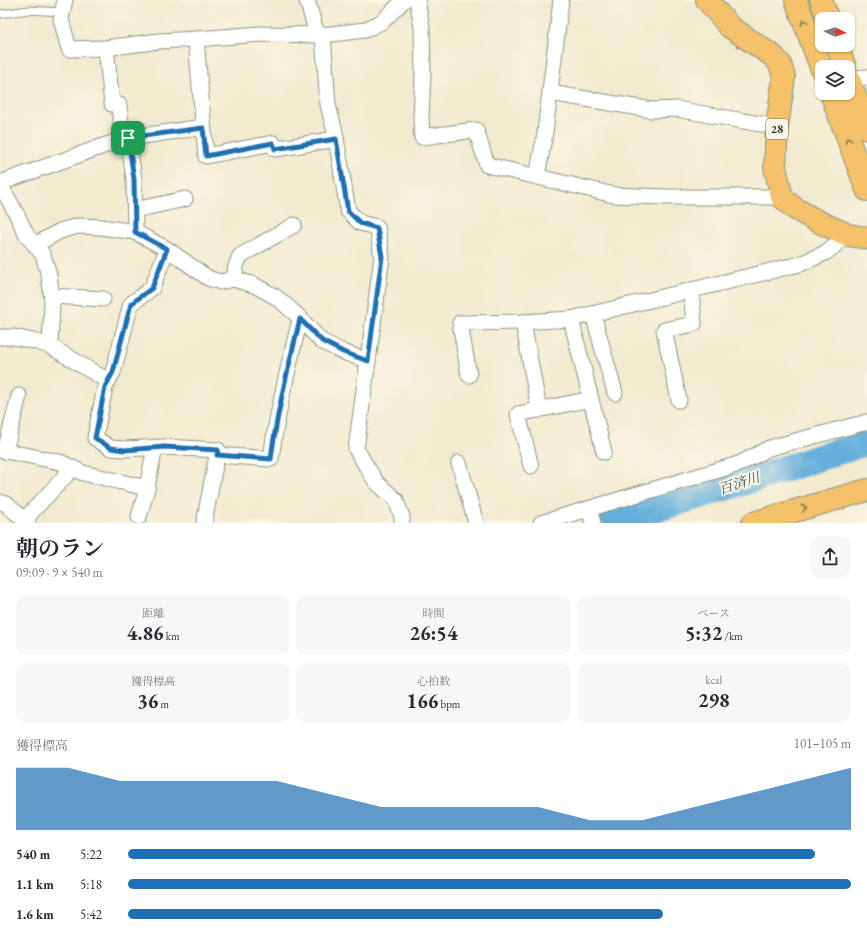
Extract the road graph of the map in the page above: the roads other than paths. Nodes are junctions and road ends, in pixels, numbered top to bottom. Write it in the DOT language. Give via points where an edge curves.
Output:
graph roads {
  1 [pos="307,0"];
  2 [pos="404,0"];
  3 [pos="417,0"];
  4 [pos="561,0"];
  5 [pos="707,0"];
  6 [pos="796,0"];
  7 [pos="821,0"];
  8 [pos="63,6"];
  9 [pos="825,12"];
  10 [pos="0,14"];
  11 [pos="320,35"];
  12 [pos="196,39"];
  13 [pos="106,48"];
  14 [pos="818,60"];
  15 [pos="855,86"];
  16 [pos="550,93"];
  17 [pos="834,100"];
  18 [pos="777,127"];
  19 [pos="203,128"];
  20 [pos="867,129"];
  21 [pos="126,138"];
  22 [pos="336,139"];
  23 [pos="537,177"];
  24 [pos="0,184"];
  25 [pos="867,190"];
  26 [pos="782,197"];
  27 [pos="185,199"];
  28 [pos="135,210"];
  29 [pos="294,225"];
  30 [pos="135,232"];
  31 [pos="858,236"];
  32 [pos="35,245"];
  33 [pos="167,249"];
  34 [pos="234,279"];
  35 [pos="691,290"];
  36 [pos="52,296"];
  37 [pos="103,299"];
  38 [pos="594,314"];
  39 [pos="300,319"];
  40 [pos="571,319"];
  41 [pos="523,322"];
  42 [pos="0,337"];
  43 [pos="50,346"];
  44 [pos="368,361"];
  45 [pos="468,375"];
  46 [pos="108,381"];
  47 [pos="615,393"];
  48 [pos="19,396"];
  49 [pos="591,399"];
  50 [pos="679,400"];
  51 [pos="539,410"];
  52 [pos="867,422"];
  53 [pos="155,447"];
  54 [pos="2,450"];
  55 [pos="604,452"];
  56 [pos="217,455"];
  57 [pos="459,463"];
  58 [pos="531,466"];
  59 [pos="73,468"];
  60 [pos="146,488"];
  61 [pos="867,490"];
  62 [pos="0,502"];
  63 [pos="591,516"];
  64 [pos="139,517"];
  65 [pos="26,521"];
  66 [pos="204,523"];
  67 [pos="402,523"];
  68 [pos="476,523"];
  69 [pos="541,523"];
  70 [pos="753,523"];
  1 -- 11 [label="street"];
  2 -- 11 [label="street" via="383,21 365,30"];
  3 -- 23 [label="street" via="422,28 422,136 476,130 487,165"];
  4 -- 16 [label="street"];
  5 -- 18 [label="main road, 28" via="730,27 773,56 780,64 784,77"];
  14 -- 6 [label="main road, one-way"];
  7 -- 9 [label="main road"];
  8 -- 10 [label="lane"];
  8 -- 13 [label="street" via="61,19 70,49"];
  11 -- 12 [label="street" via="260,34"];
  11 -- 22 [label="street" via="328,105"];
  12 -- 13 [label="street"];
  12 -- 19 [label="street"];
  13 -- 21 [label="street" via="112,104 119,105"];
  15 -- 20 [label="main road"];
  16 -- 18 [label="street" via="652,110 678,109"];
  16 -- 23 [label="street" via="546,133"];
  25 -- 17 [label="main road, one-way"];
  18 -- 26 [label="main road, 28" via="775,167"];
  19 -- 21 [label="street"];
  19 -- 22 [label="street" via="206,156 273,143 275,149"];
  21 -- 24 [label="street"];
  21 -- 28 [label="street" via="134,179"];
  22 -- 44 [label="street" via="348,211 360,223 377,228 382,257"];
  23 -- 26 [label="street" via="614,195"];
  24 -- 32 [label="street" via="26,234"];
  26 -- 31 [label="main road" via="794,208 817,221"];
  27 -- 28 [label="street"];
  28 -- 30 [label="street"];
  29 -- 34 [label="street" via="240,256"];
  30 -- 32 [label="street" via="78,226 60,231"];
  30 -- 33 [label="street"];
  31 -- 35 [label="street" via="800,264"];
  32 -- 36 [label="street" via="43,255"];
  33 -- 34 [label="street" via="208,278 220,282"];
  33 -- 46 [label="street" via="152,288 131,304 113,372"];
  34 -- 39 [label="street" via="254,285 276,297"];
  35 -- 38 [label="street"];
  35 -- 50 [label="street" via="694,324 664,330"];
  36 -- 37 [label="street"];
  36 -- 43 [label="street"];
  38 -- 40 [label="street"];
  38 -- 47 [label="street"];
  39 -- 44 [label="street" via="322,341"];
  39 -- 56 [label="street" via="271,459"];
  40 -- 41 [label="street"];
  40 -- 49 [label="street"];
  41 -- 45 [label="street" via="460,323"];
  41 -- 51 [label="street"];
  42 -- 43 [label="street" via="14,337"];
  43 -- 46 [label="street"];
  44 -- 67 [label="street" via="356,449 376,482 396,500"];
  46 -- 53 [label="street" via="95,438 111,448 124,450"];
  48 -- 54 [label="street"];
  49 -- 51 [label="street"];
  49 -- 55 [label="street"];
  51 -- 58 [label="street" via="518,414"];
  52 -- 63 [label="street" via="769,448 739,464"];
  53 -- 56 [label="street" via="218,450"];
  53 -- 60 [label="street"];
  54 -- 59 [label="street" via="60,462"];
  56 -- 66 [label="street"];
  57 -- 68 [label="street"];
  59 -- 60 [label="street" via="83,473"];
  59 -- 65 [label="street"];
  60 -- 64 [label="street"];
  70 -- 61 [label="main road, one-way"];
  62 -- 65 [label="street"];
  63 -- 69 [label="street"];
}
